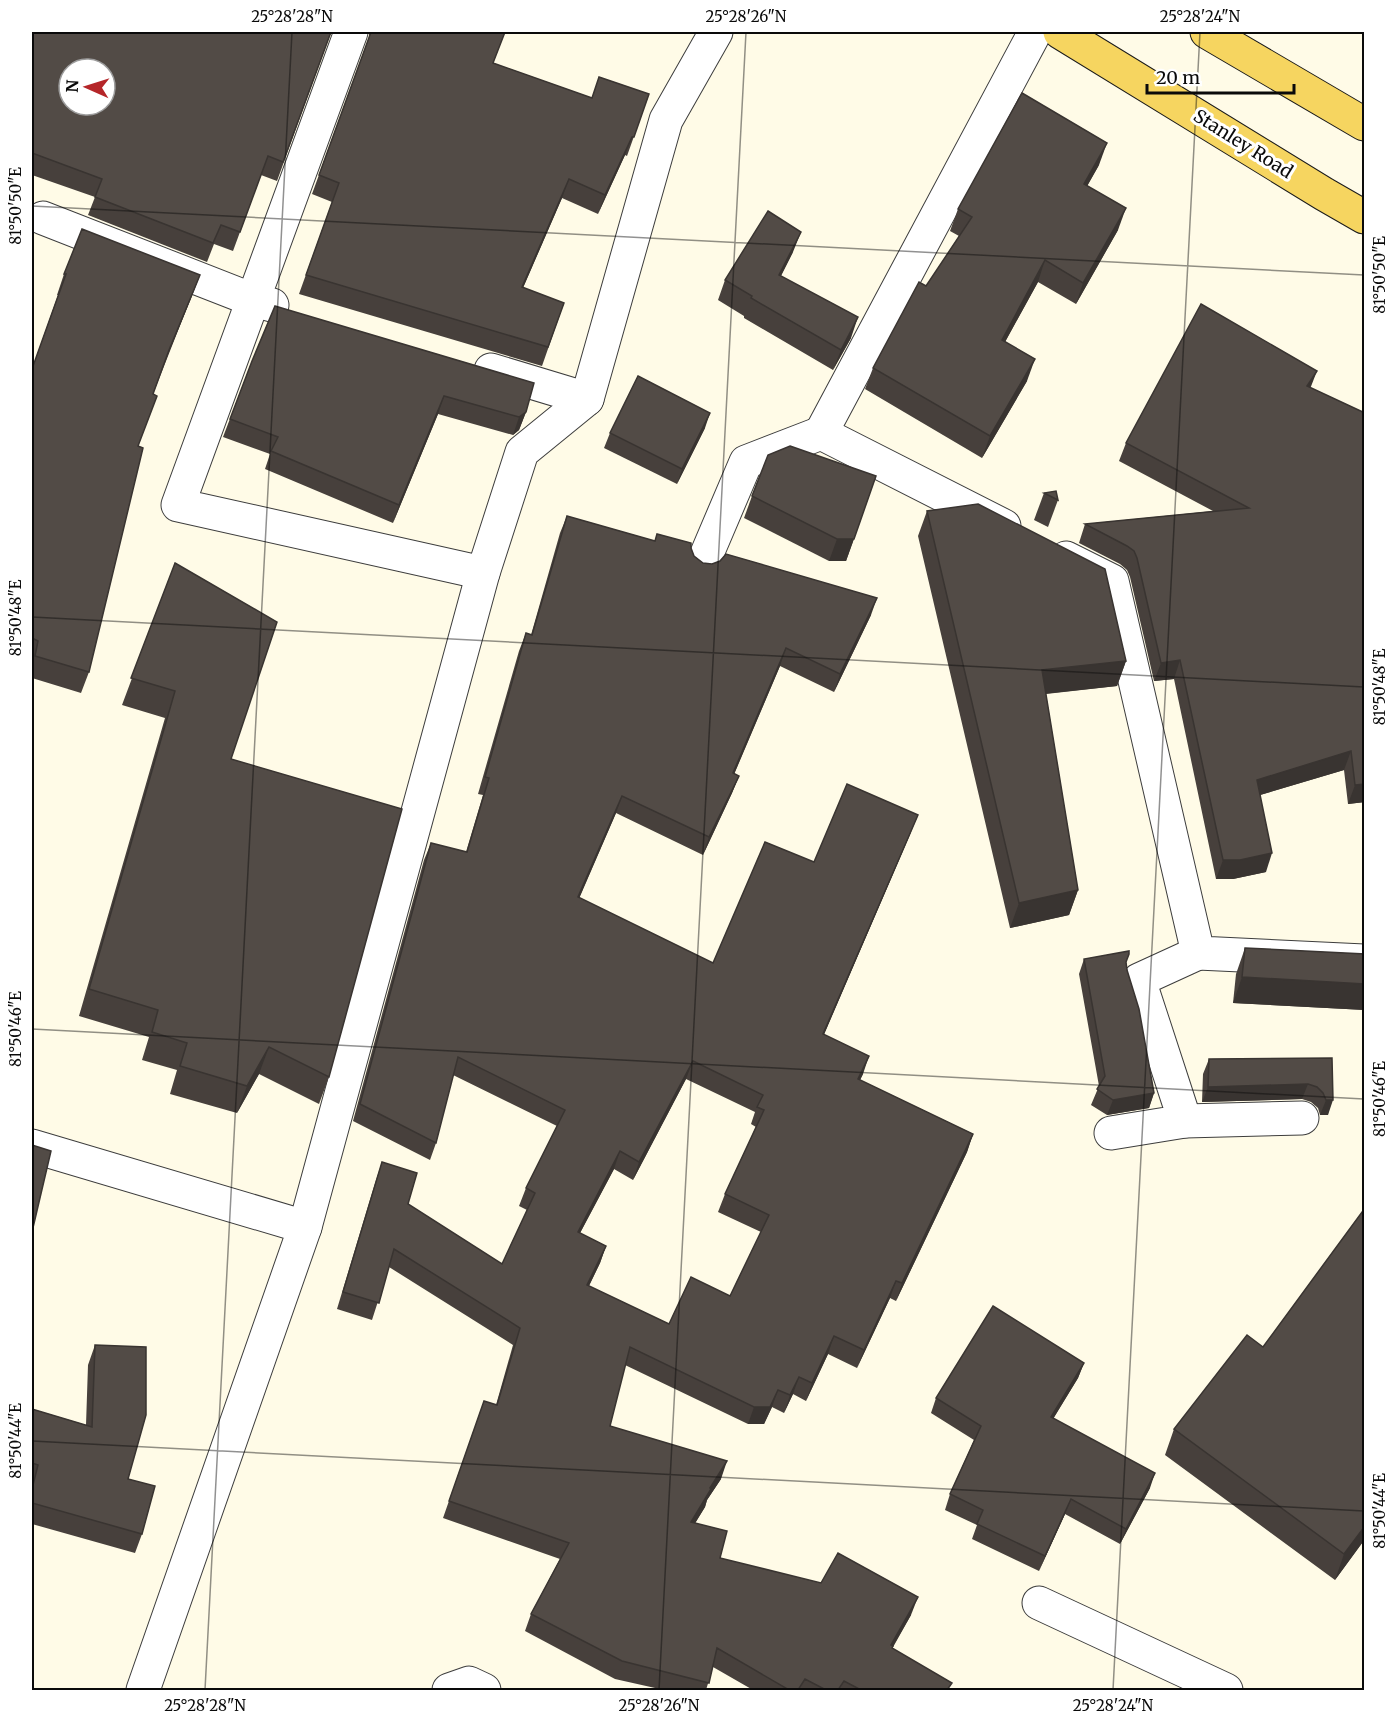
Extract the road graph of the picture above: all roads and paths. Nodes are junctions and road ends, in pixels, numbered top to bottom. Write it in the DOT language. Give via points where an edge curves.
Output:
graph roads {
  1 [pos="351,32"];
  2 [pos="716,32"];
  3 [pos="1035,32"];
  4 [pos="1060,32"];
  5 [pos="1207,32"];
  6 [pos="1365,124"];
  7 [pos="43,218"];
  8 [pos="1365,218"];
  9 [pos="253,300"];
  10 [pos="297,313"];
  11 [pos="464,362"];
  12 [pos="587,399"];
  13 [pos="820,433"];
  14 [pos="703,563"];
  15 [pos="483,573"];
  16 [pos="1198,953"];
  17 [pos="1365,961"];
  18 [pos="1302,1118"];
  19 [pos="1185,1121"];
  20 [pos="1111,1133"];
  21 [pos="32,1146"];
  22 [pos="305,1227"];
  23 [pos="1039,1604"];
  24 [pos="144,1690"];
  25 [pos="449,1690"];
  26 [pos="484,1690"];
  27 [pos="1226,1690"];
  1 -- 9 [label="street"];
  2 -- 12 [label="street" via="666,120"];
  3 -- 13 [label="street"];
  4 -- 8 [label="main road, Stanley Road"];
  5 -- 6 [label="main road"];
  7 -- 9 [label="street"];
  9 -- 10 [label="street"];
  9 -- 15 [label="street" via="178,505"];
  11 -- 12 [label="street"];
  12 -- 15 [label="street" via="522,452"];
  13 -- 14 [label="street" via="746,462"];
  13 -- 16 [label="street" via="1112,581"];
  15 -- 22 [label="street"];
  16 -- 17 [label="street"];
  16 -- 19 [label="street" via="1139,980"];
  18 -- 19 [label="street"];
  19 -- 20 [label="street"];
  21 -- 22 [label="street"];
  22 -- 24 [label="street"];
  23 -- 27 [label="street"];
  25 -- 26 [label="street" via="469,1683"];
}
